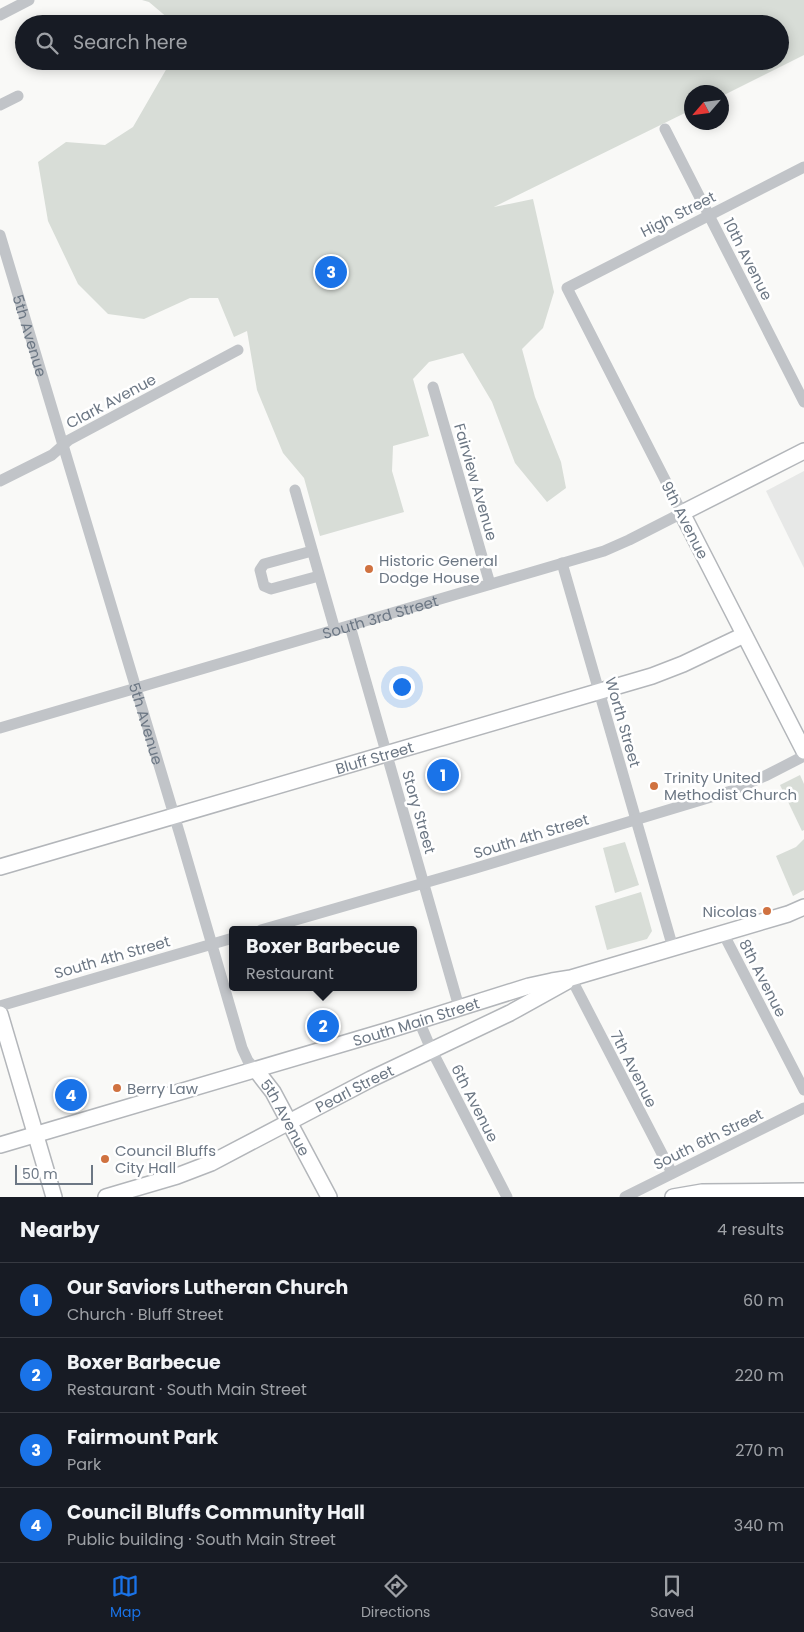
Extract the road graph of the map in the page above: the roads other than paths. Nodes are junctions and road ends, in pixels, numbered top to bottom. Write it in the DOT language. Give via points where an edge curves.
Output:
graph roads {
  1 [pos="29,0"];
  2 [pos="0,15"];
  3 [pos="18,96"];
  4 [pos="0,105"];
  5 [pos="665,129"];
  6 [pos="804,167"];
  7 [pos="708,216"];
  8 [pos="0,235"];
  9 [pos="567,288"];
  10 [pos="238,350"];
  11 [pos="432,387"];
  12 [pos="804,402"];
  13 [pos="62,446"];
  14 [pos="804,451"];
  15 [pos="0,481"];
  16 [pos="295,490"];
  17 [pos="682,514"];
  18 [pos="312,551"];
  19 [pos="562,563"];
  20 [pos="319,576"];
  21 [pos="490,584"];
  22 [pos="350,626"];
  23 [pos="335,630"];
  24 [pos="744,634"];
  25 [pos="136,688"];
  26 [pos="599,691"];
  27 [pos="0,727"];
  28 [pos="804,751"];
  29 [pos="386,754"];
  30 [pos="804,756"];
  31 [pos="174,816"];
  32 [pos="636,820"];
  33 [pos="0,867"];
  34 [pos="423,883"];
  35 [pos="804,907"];
  36 [pos="275,926"];
  37 [pos="723,933"];
  38 [pos="229,939"];
  39 [pos="211,944"];
  40 [pos="673,948"];
  41 [pos="571,978"];
  42 [pos="0,1006"];
  43 [pos="459,1008"];
  44 [pos="0,1014"];
  45 [pos="419,1021"];
  46 [pos="431,1049"];
  47 [pos="256,1070"];
  48 [pos="804,1090"];
  49 [pos="804,1108"];
  50 [pos="289,1122"];
  51 [pos="36,1135"];
  52 [pos="0,1145"];
  53 [pos="672,1173"];
  54 [pos="804,1191"];
  55 [pos="54,1197"];
  56 [pos="106,1197"];
  57 [pos="329,1197"];
  58 [pos="507,1197"];
  59 [pos="625,1197"];
  60 [pos="673,1197"];
  1 -- 2 [label="street"];
  3 -- 4 [label="street"];
  5 -- 7 [label="street, 10th Avenue"];
  6 -- 7 [label="street, High Street"];
  7 -- 9 [label="street, High Street"];
  7 -- 12 [label="street, 10th Avenue"];
  8 -- 13 [label="street, 5th Avenue"];
  9 -- 17 [label="street, 9th Avenue"];
  10 -- 13 [label="street, Clark Avenue"];
  11 -- 21 [label="street, Fairview Avenue"];
  13 -- 15 [label="street, Clark Avenue"];
  13 -- 25 [label="street, 5th Avenue"];
  14 -- 17 [label="main road, South 3rd Street"];
  16 -- 18 [label="street"];
  17 -- 19 [label="street, South 3rd Street" via="629,540"];
  17 -- 24 [label="main road, 9th Avenue"];
  18 -- 20 [label="street"];
  18 -- 20 [label="street" via="264,564 260,570 264,586 271,589"];
  19 -- 21 [label="street, South 3rd Street"];
  19 -- 26 [label="street, Worth Street"];
  20 -- 23 [label="street"];
  21 -- 22 [label="street, South 3rd Street"];
  22 -- 23 [label="street, South 3rd Street"];
  22 -- 29 [label="street, Story Street"];
  23 -- 25 [label="street, South 3rd Street"];
  24 -- 26 [label="main road, Bluff Street" via="677,667"];
  24 -- 28 [label="main road, 9th Avenue"];
  25 -- 27 [label="street, South 3rd Street"];
  25 -- 31 [label="street, 5th Avenue"];
  26 -- 29 [label="main road, Bluff Street"];
  26 -- 32 [label="street, Worth Street"];
  29 -- 31 [label="main road, Bluff Street"];
  29 -- 34 [label="street, Story Street"];
  30 -- 32 [label="street, South 4th Street" via="731,792"];
  31 -- 33 [label="main road, Bluff Street"];
  31 -- 39 [label="street, 5th Avenue"];
  32 -- 34 [label="street, South 4th Street"];
  32 -- 40 [label="street, Worth Street"];
  34 -- 36 [label="street, South 4th Street"];
  34 -- 43 [label="street, Story Street"];
  35 -- 37 [label="main road, South Main Street"];
  37 -- 40 [label="main road, South Main Street"];
  37 -- 48 [label="street, 8th Avenue"];
  38 -- 39 [label="street, South 4th Street"];
  39 -- 42 [label="street, South 4th Street"];
  39 -- 47 [label="street, 5th Avenue" via="242,1048"];
  40 -- 41 [label="main road, South Main Street"];
  41 -- 43 [label="main road, South Main Street" via="529,986"];
  41 -- 46 [label="main road, Pearl Street" via="510,1013"];
  41 -- 53 [label="street, 7th Avenue"];
  43 -- 45 [label="main road, South Main Street"];
  44 -- 51 [label="main road"];
  45 -- 46 [label="street, 6th Avenue"];
  45 -- 47 [label="main road, South Main Street"];
  46 -- 50 [label="main road, Pearl Street"];
  46 -- 58 [label="street, 6th Avenue"];
  47 -- 50 [label="main road, 5th Avenue" via="270,1087"];
  47 -- 51 [label="main road, South Main Street"];
  49 -- 53 [label="street, South 6th Street"];
  50 -- 56 [label="main road, Pearl Street" via="201,1168"];
  50 -- 57 [label="main road, 5th Avenue"];
  51 -- 52 [label="main road, South Main Street"];
  51 -- 55 [label="main road"];
  53 -- 59 [label="street, South 6th Street"];
  54 -- 60 [label="main road" via="702,1192"];
}
